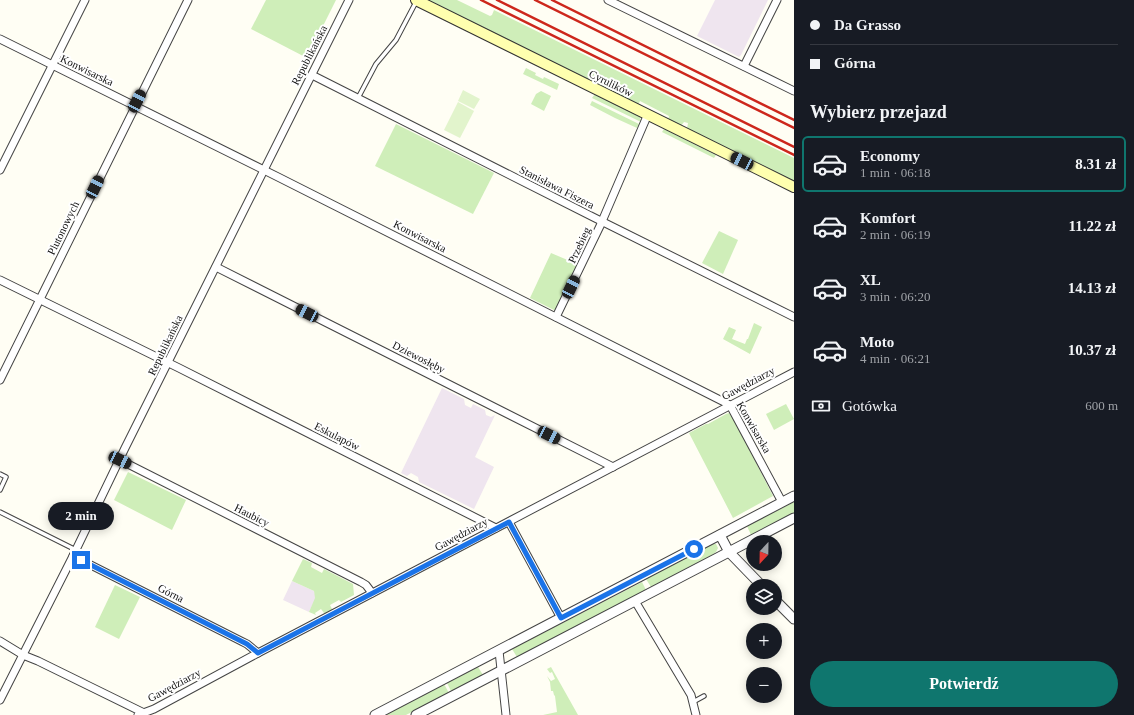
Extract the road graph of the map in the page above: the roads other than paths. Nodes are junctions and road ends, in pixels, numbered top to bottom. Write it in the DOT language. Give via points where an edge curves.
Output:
graph roads {
  1 [pos="85,0"];
  2 [pos="188,0"];
  3 [pos="349,0"];
  4 [pos="417,0"];
  5 [pos="608,0"];
  6 [pos="777,0"];
  7 [pos="0,39"];
  8 [pos="52,65"];
  9 [pos="744,66"];
  10 [pos="312,75"];
  11 [pos="794,91"];
  12 [pos="358,98"];
  13 [pos="135,106"];
  14 [pos="648,114"];
  15 [pos="0,170"];
  16 [pos="264,170"];
  17 [pos="794,187"];
  18 [pos="601,221"];
  19 [pos="216,267"];
  20 [pos="0,280"];
  21 [pos="40,300"];
  22 [pos="556,317"];
  23 [pos="794,317"];
  24 [pos="168,363"];
  25 [pos="794,372"];
  26 [pos="0,380"];
  27 [pos="730,405"];
  28 [pos="120,460"];
  29 [pos="612,467"];
  30 [pos="0,474"];
  31 [pos="0,490"];
  32 [pos="794,496"];
  33 [pos="782,502"];
  34 [pos="0,512"];
  35 [pos="794,518"];
  36 [pos="509,522"];
  37 [pos="496,528"];
  38 [pos="720,535"];
  39 [pos="729,552"];
  40 [pos="75,553"];
  41 [pos="755,579"];
  42 [pos="372,593"];
  43 [pos="635,601"];
  44 [pos="782,607"];
  45 [pos="561,618"];
  46 [pos="794,619"];
  47 [pos="0,641"];
  48 [pos="499,651"];
  49 [pos="258,653"];
  50 [pos="23,655"];
  51 [pos="500,671"];
  52 [pos="704,696"];
  53 [pos="0,700"];
  54 [pos="693,702"];
  55 [pos="156,712"];
  56 [pos="141,714"];
  57 [pos="375,715"];
  58 [pos="416,715"];
  59 [pos="506,715"];
  60 [pos="696,715"];
  1 -- 8 [label="street"];
  2 -- 13 [label="street, Plutonowych"];
  3 -- 10 [label="street, Republikańska"];
  4 -- 12 [label="lane" via="396,40 376,64"];
  4 -- 14 [label="main road, Cyrulików"];
  5 -- 9 [label="street"];
  6 -- 9 [label="street"];
  7 -- 8 [label="street, Konwisarska"];
  8 -- 13 [label="street, Konwisarska"];
  8 -- 15 [label="street"];
  9 -- 11 [label="street"];
  10 -- 12 [label="street, Stanisława Fiszera"];
  10 -- 16 [label="street, Republikańska"];
  12 -- 18 [label="street, Stanisława Fiszera"];
  13 -- 16 [label="street, Konwisarska"];
  13 -- 21 [label="street, Plutonowych"];
  14 -- 17 [label="main road, Cyrulików"];
  14 -- 18 [label="street, Przebieg"];
  16 -- 19 [label="street, Republikańska"];
  16 -- 22 [label="street, Konwisarska"];
  18 -- 22 [label="street, Przebieg"];
  18 -- 23 [label="street, Stanisława Fiszera"];
  19 -- 24 [label="street, Republikańska"];
  19 -- 29 [label="street, Dziewosłęby"];
  20 -- 21 [label="street, Eskulapów"];
  21 -- 24 [label="street, Eskulapów"];
  21 -- 26 [label="street, Plutonowych"];
  22 -- 27 [label="street, Konwisarska"];
  24 -- 28 [label="street, Republikańska"];
  24 -- 37 [label="street, Eskulapów"];
  25 -- 27 [label="street, Gawędziarzy"];
  27 -- 29 [label="street, Gawędziarzy"];
  27 -- 33 [label="street, Konwisarska"];
  28 -- 40 [label="street, Republikańska"];
  28 -- 42 [label="street, Haubicy" via="361,582"];
  29 -- 36 [label="street, Gawędziarzy"];
  30 -- 31 [label="lane" via="6,477"];
  32 -- 33 [label="street"];
  33 -- 38 [label="street"];
  34 -- 40 [label="lane"];
  35 -- 39 [label="street"];
  36 -- 37 [label="street, Gawędziarzy"];
  36 -- 45 [label="street"];
  37 -- 42 [label="street, Gawędziarzy"];
  38 -- 39 [label="street"];
  38 -- 45 [label="street"];
  39 -- 41 [label="street"];
  39 -- 43 [label="street"];
  40 -- 49 [label="street, Górna" via="247,644"];
  40 -- 50 [label="street, Republikańska"];
  42 -- 49 [label="street, Gawędziarzy"];
  43 -- 51 [label="street"];
  43 -- 54 [label="street"];
  44 -- 46 [label="street"];
  45 -- 48 [label="street"];
  47 -- 50 [label="street"];
  48 -- 51 [label="street"];
  48 -- 57 [label="street"];
  49 -- 55 [label="street, Gawędziarzy"];
  50 -- 53 [label="street, Republikańska"];
  50 -- 56 [label="street" via="38,660"];
  51 -- 58 [label="street"];
  51 -- 59 [label="street"];
  52 -- 54 [label="lane"];
  54 -- 60 [label="street"];
  55 -- 56 [label="street, Gawędziarzy"];
}
